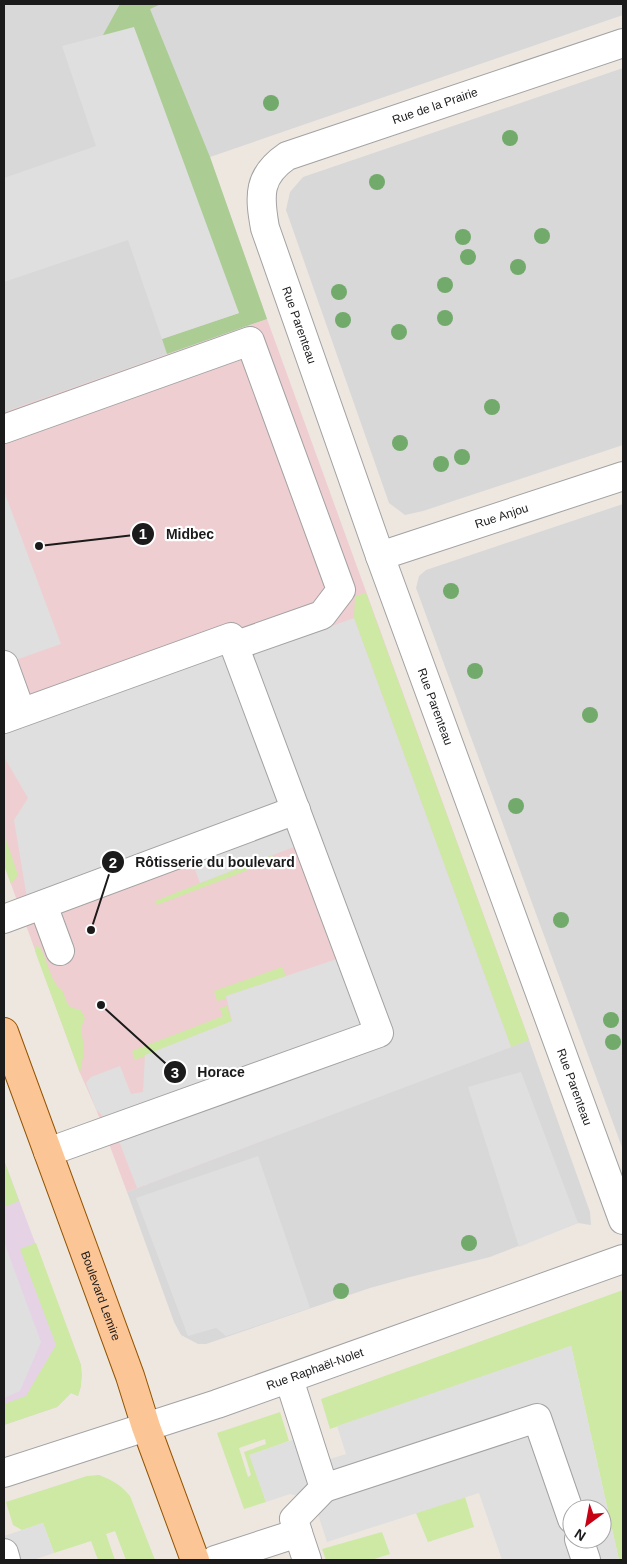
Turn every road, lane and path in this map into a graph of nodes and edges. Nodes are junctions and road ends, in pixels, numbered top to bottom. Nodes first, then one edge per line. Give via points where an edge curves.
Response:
1 (623, 43) edge
2 (263, 188) joint
3 (4, 429) edge
4 (623, 476) edge
5 (380, 556) junction
6 (234, 646) junction
7 (4, 665) edge
8 (13, 716) edge
9 (296, 810) junction
10 (43, 905) junction
11 (4, 919) edge
12 (60, 951) dead end
13 (4, 1032) edge
14 (48, 1152) junction
15 (623, 1220) edge
16 (623, 1259) edge
17 (290, 1379) junction
18 (146, 1427) junction
19 (4, 1473) edge
20 (324, 1488) junction
21 (565, 1499) edge
22 (298, 1533) junction
23 (4, 1553) edge
24 (6, 1560) edge
25 (195, 1560) edge
26 (215, 1560) edge
27 (308, 1560) edge

1 - 2 street, Rue de la Prairie via 287,156 274,165
2 - 5 street, Rue Parenteau via 261,209 265,228
3 - 6 street via 250,341 341,590 322,615
4 - 5 street, Rue Anjou
5 - 15 street, Rue Parenteau
6 - 8 street via 231,637
6 - 9 street
7 - 8 street
9 - 10 street
9 - 14 street via 379,1033
10 - 11 street
10 - 12 street
13 - 14 main road, Boulevard Lemire
14 - 18 main road, Boulevard Lemire
16 - 17 street, Rue Raphaël-Nolet
17 - 18 street, Rue Raphaël-Nolet
17 - 20 street
18 - 19 street, Rue Raphaël-Nolet
18 - 25 main road, Boulevard Lemire
20 - 21 street via 538,1418
20 - 22 street via 294,1519
22 - 26 street
22 - 27 street
23 - 24 street

